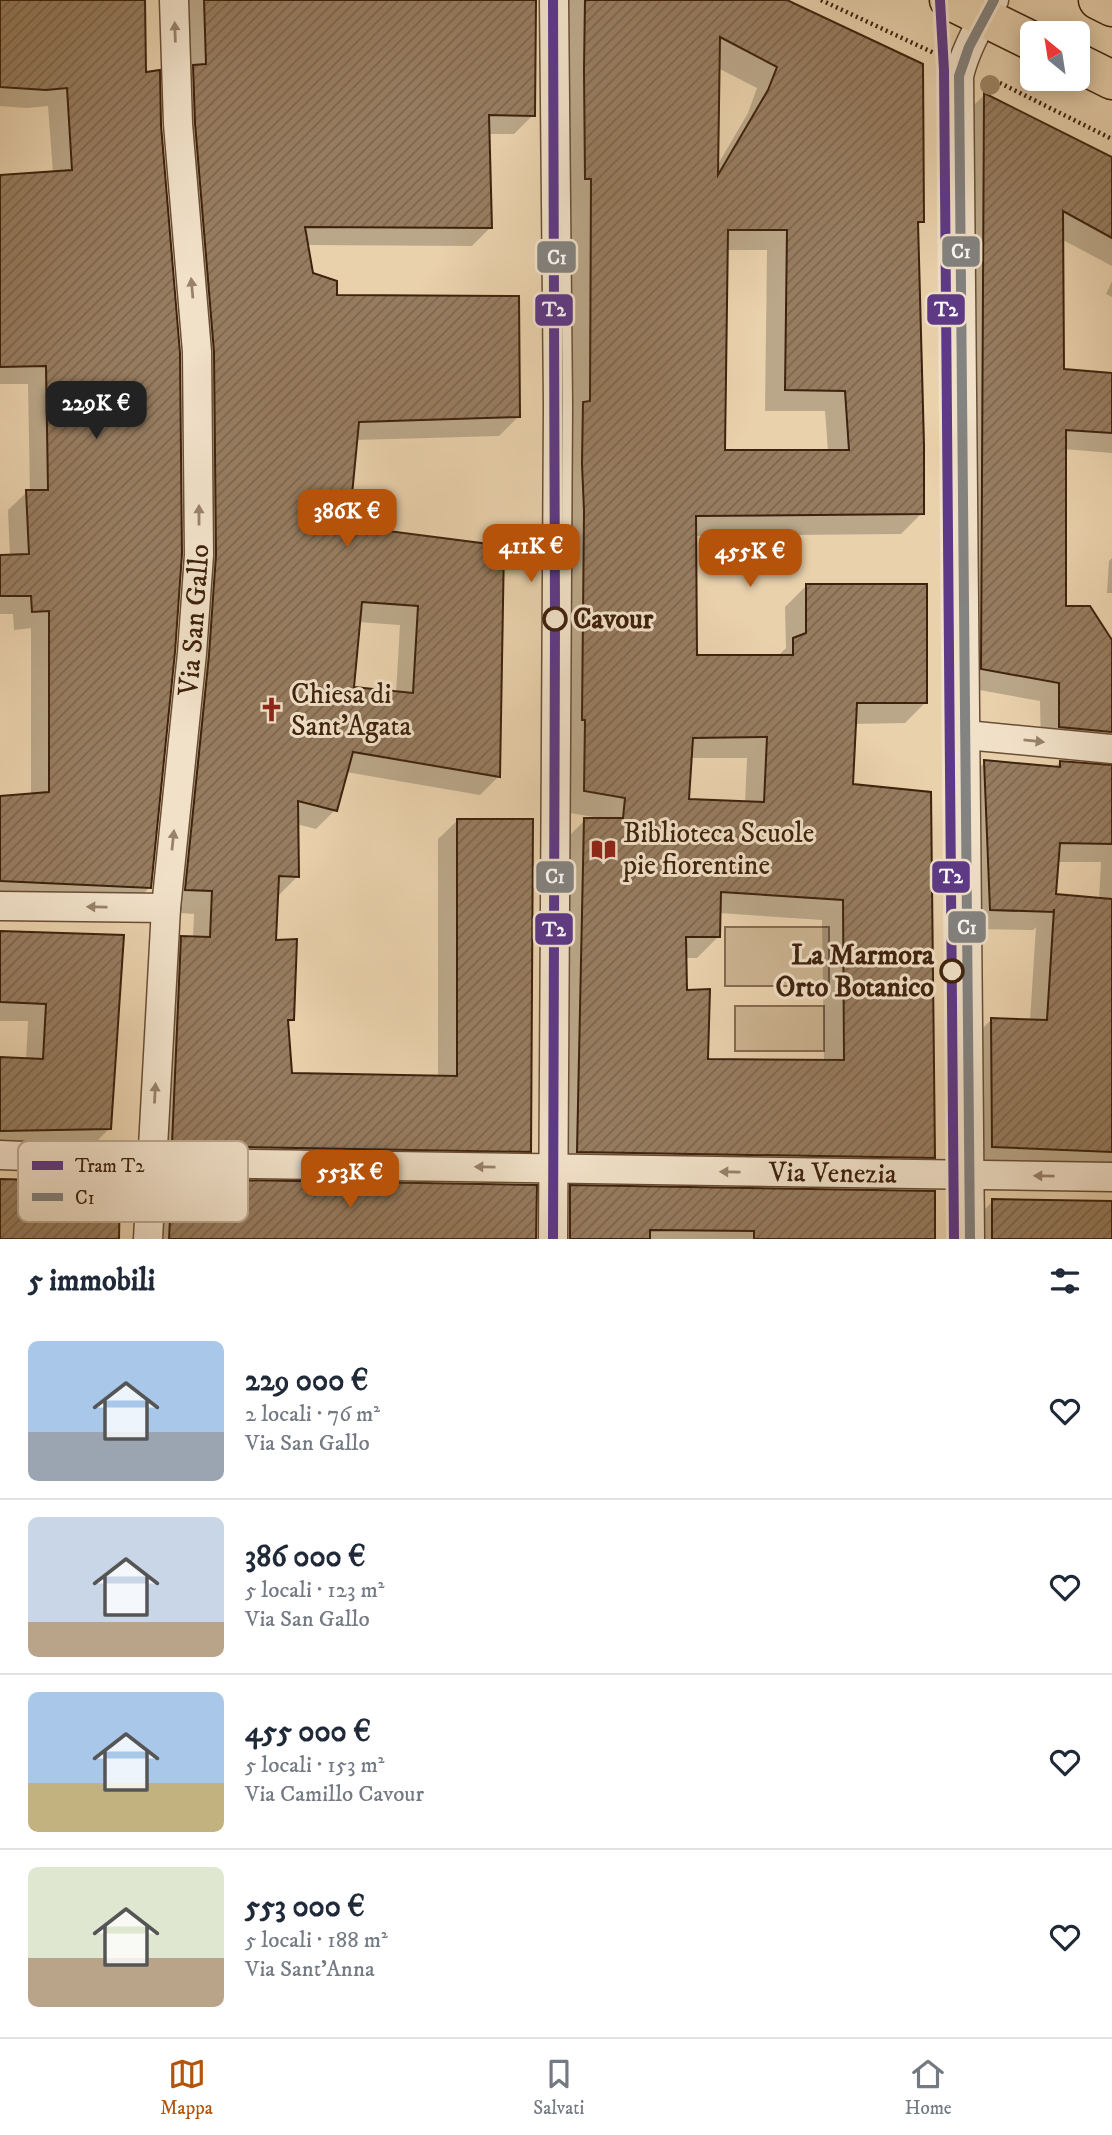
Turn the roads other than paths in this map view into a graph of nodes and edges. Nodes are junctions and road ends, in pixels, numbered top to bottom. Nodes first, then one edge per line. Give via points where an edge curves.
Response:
1 (174, 0) edge
2 (554, 0) edge
3 (949, 0) edge
4 (1098, 0) edge
5 (1112, 7) edge
6 (989, 9) edge
7 (1020, 32) edge
8 (1090, 70) edge
9 (1112, 80) edge
10 (966, 735) junction
11 (1112, 749) edge
12 (0, 906) edge
13 (166, 908) junction
14 (152, 1141) edge
15 (0, 1155) edge
16 (18, 1156) edge
17 (248, 1163) edge
18 (553, 1168) junction
19 (970, 1175) junction
20 (1112, 1177) edge
21 (553, 1239) edge
22 (970, 1239) edge

13 -> 1 street, Via San Gallo via 199,555 197,352 178,124
2 - 18 street via 558,405
3 - 6 main road
4 - 5 main road
6 - 7 main road
6 - 10 street via 962,65 960,90
8 - 9 main road
10 -> 11 street
10 - 19 street
13 -> 12 street
14 -> 13 street, Via San Gallo
15 - 16 street, Via Venezia
18 -> 17 street, Via Venezia
19 -> 18 street, Via Venezia
18 - 21 street
20 -> 19 street, Via Venezia
19 - 22 street

